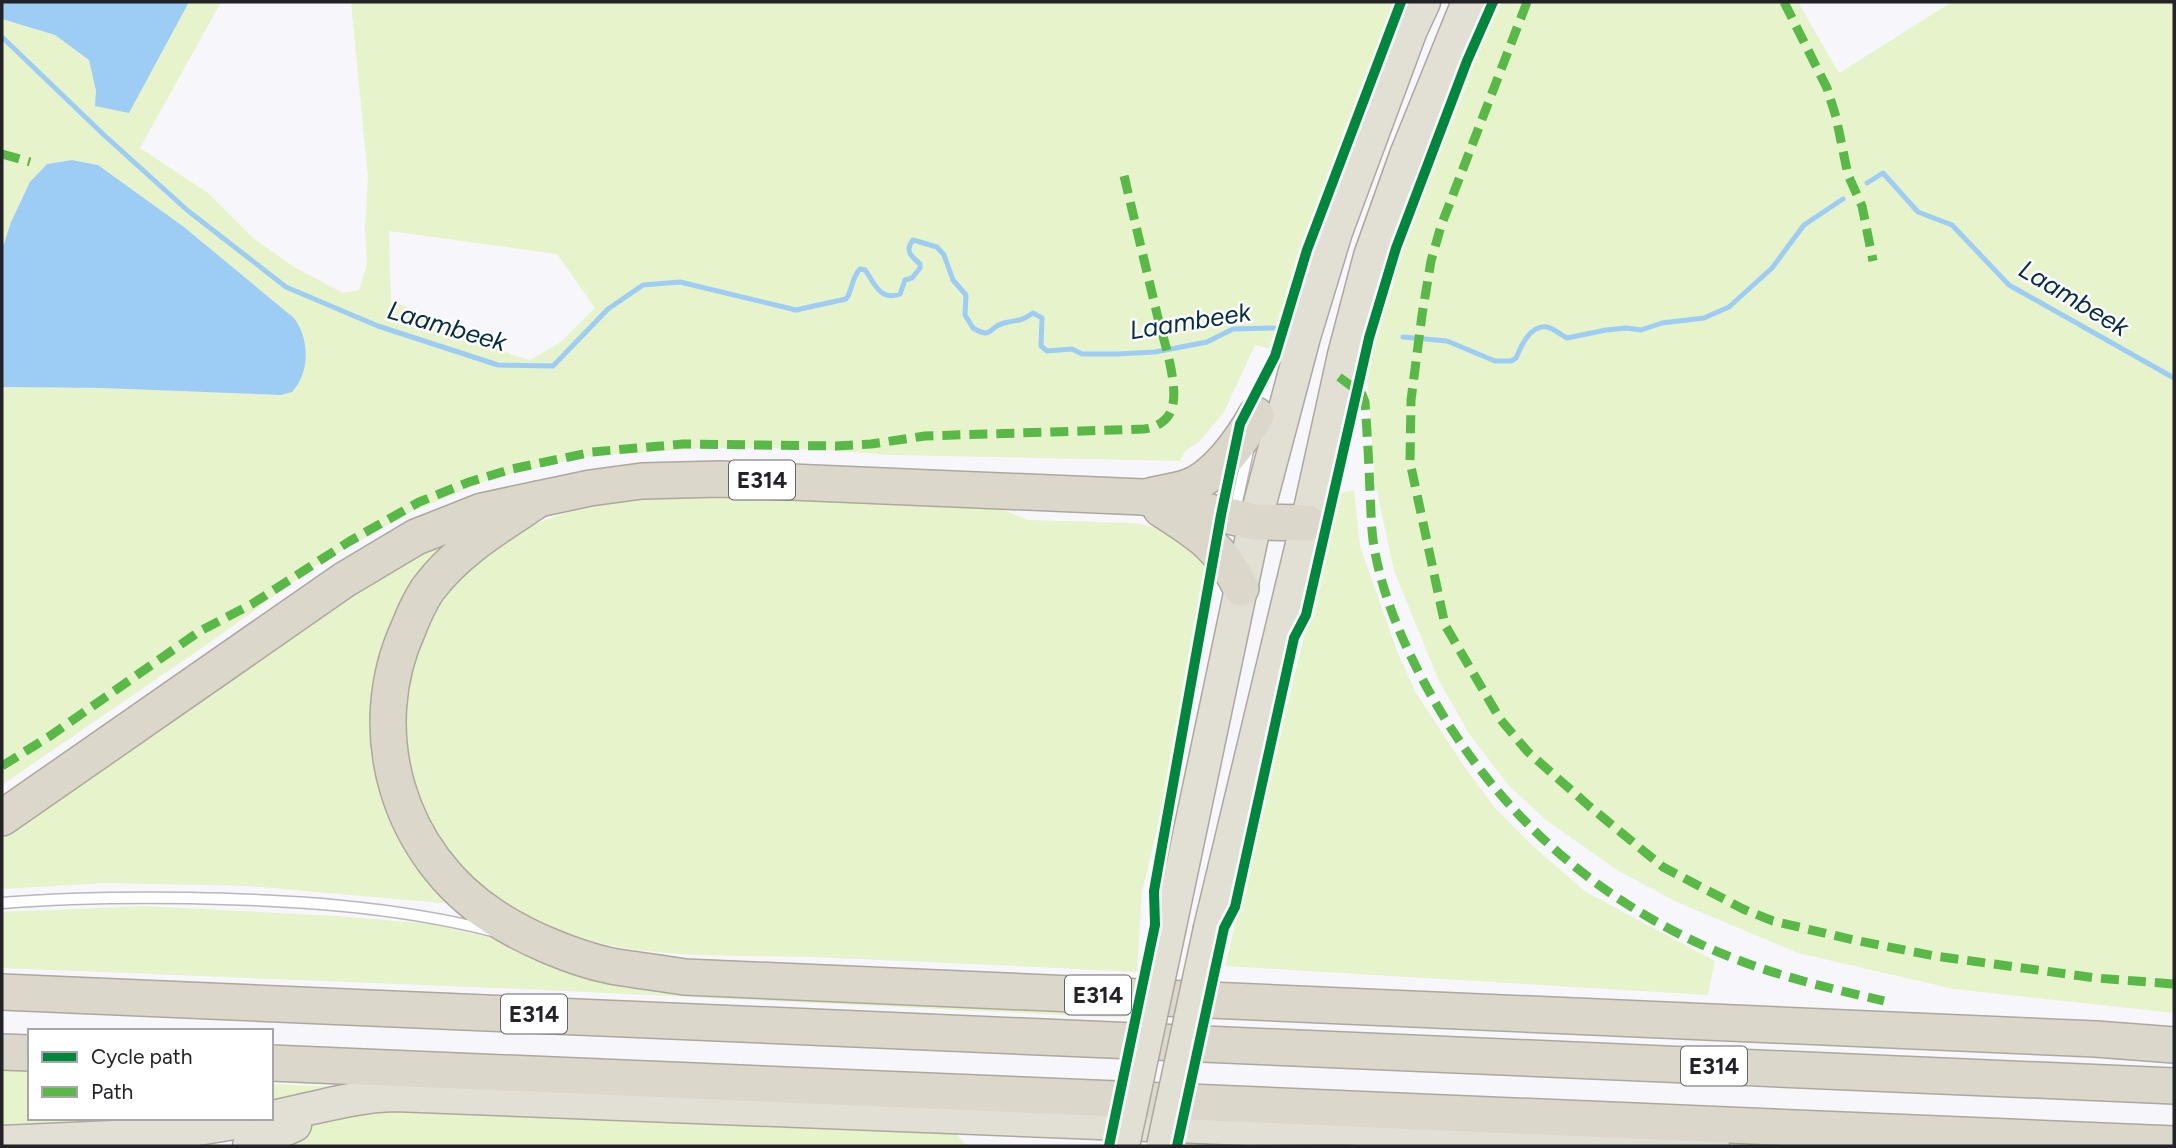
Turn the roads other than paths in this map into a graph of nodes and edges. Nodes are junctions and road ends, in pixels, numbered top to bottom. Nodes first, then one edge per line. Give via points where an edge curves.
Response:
1 (1424, 2) edge
2 (1468, 2) edge
3 (1304, 337) junction
4 (1256, 415) junction
5 (1190, 486) junction
6 (1143, 497) junction
7 (540, 499) junction
8 (1245, 514) junction
9 (1307, 523) junction
10 (1238, 553) dead end
11 (1241, 588) junction
12 (2, 818) edge
13 (2, 903) edge
14 (547, 945) junction
15 (2, 992) edge
16 (2174, 1045) edge
17 (2, 1052) edge
18 (28, 1053) edge
19 (273, 1063) edge
20 (2174, 1086) edge
21 (422, 1096) junction
22 (273, 1117) edge
23 (256, 1120) edge
24 (2, 1142) edge
25 (2174, 1144) edge
26 (249, 1146) edge
27 (1124, 1146) edge
28 (1163, 1146) edge
29 (1713, 1146) edge

1 - 3 highway via 1336,232
2 - 9 highway via 1370,256
3 - 4 highway
3 - 8 highway
4 - 5 highway, E314 via 1231,454
4 - 8 lane
5 - 6 highway, E314
5 - 8 highway, E314
6 - 7 highway, E314 via 720,479 642,481
6 - 8 highway, E314
6 - 11 highway, E314 via 1199,532 1224,558
7 - 12 highway, E314 via 482,511 415,537 344,580
7 - 14 highway, E314 via 460,555 428,589 402,640 387,713 389,757 401,802 435,864 461,893 495,918
8 - 9 highway, E314
8 - 11 highway
9 - 28 highway, bridge
10 - 11 lane
11 - 27 highway, bridge
13 - 14 lane via 257,899 357,907 462,923
14 - 16 highway, E314 via 609,965 685,976
15 - 20 highway, E314
17 - 18 highway
19 - 25 highway
21 - 22 highway via 369,1095
21 - 26 highway via 312,1120
21 - 29 highway via 1251,1129 1340,1128
23 - 24 highway via 159,1135

